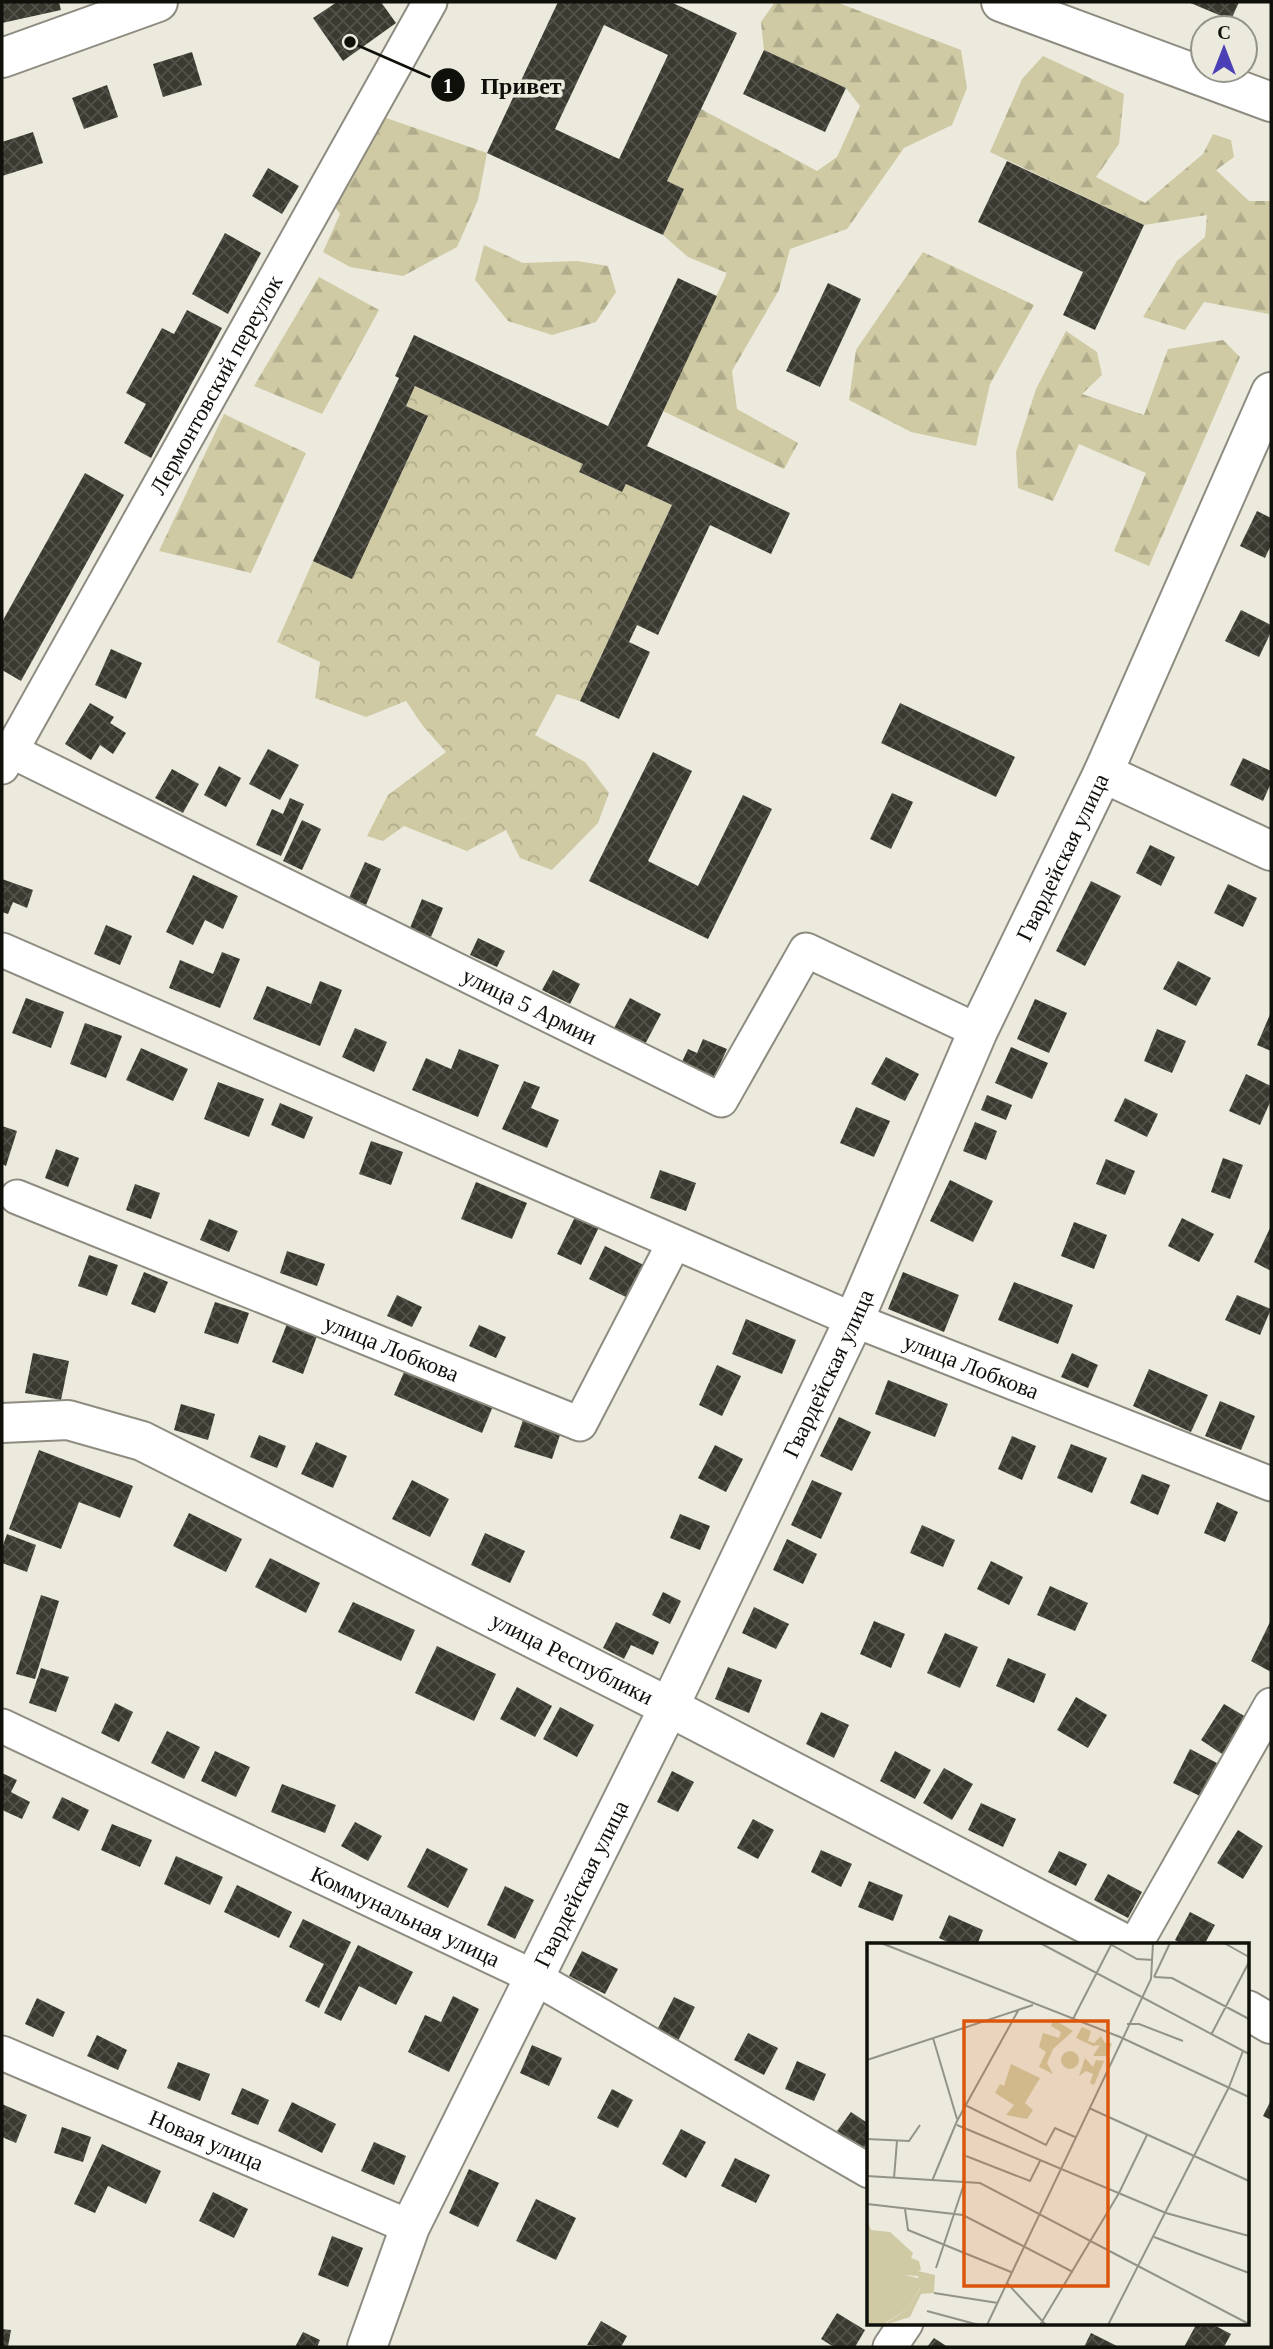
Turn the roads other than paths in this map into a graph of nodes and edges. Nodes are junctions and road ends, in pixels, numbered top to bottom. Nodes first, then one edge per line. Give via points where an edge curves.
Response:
1 (158, 2) edge
2 (430, 2) edge
3 (1002, 2) edge
4 (2, 58) edge
5 (1271, 102) edge
6 (1271, 392) edge
7 (6, 759) edge
8 (1103, 774) junction
9 (1271, 851) edge
10 (2, 950) edge
11 (978, 1031) junction
12 (17, 1197) dead end
13 (674, 1243) junction
14 (853, 1320) junction
15 (5, 1430) edge
16 (1271, 1484) edge
17 (1271, 1705) edge
18 (668, 1707) junction
19 (2, 1726) edge
20 (1123, 1943) edge
21 (1136, 1943) edge
22 (532, 1976) junction
23 (1248, 2011) edge
24 (1271, 2024) edge
25 (2, 2053) edge
26 (867, 2170) edge
27 (410, 2227) junction
28 (905, 2324) edge
29 (380, 2340) edge
30 (890, 2347) edge

1 - 4 main road
2 - 7 street, Лермонтовский переулок
3 - 5 main road
6 - 8 main road, Гвардейская улица
7 - 11 street, улица 5 Армии via 721,1100 806,950
8 - 9 main road
8 - 11 main road, Гвардейская улица
10 - 13 street, улица Лобкова
11 - 14 main road, Гвардейская улица
12 - 13 street, улица Лобкова via 580,1423
13 - 14 street, улица Лобкова
14 - 16 street, улица Лобкова
14 - 18 main road, Гвардейская улица
15 - 18 main road, улица Республики via 68,1420 142,1441
17 - 21 street
18 - 20 main road, улица Республики
18 - 22 main road, Гвардейская улица
19 - 22 street, Коммунальная улица
22 - 26 street, Коммунальная улица
22 - 27 main road, Гвардейская улица
23 - 24 main road
25 - 27 street, Новая улица
27 - 29 main road, Гвардейская улица
28 - 30 street

